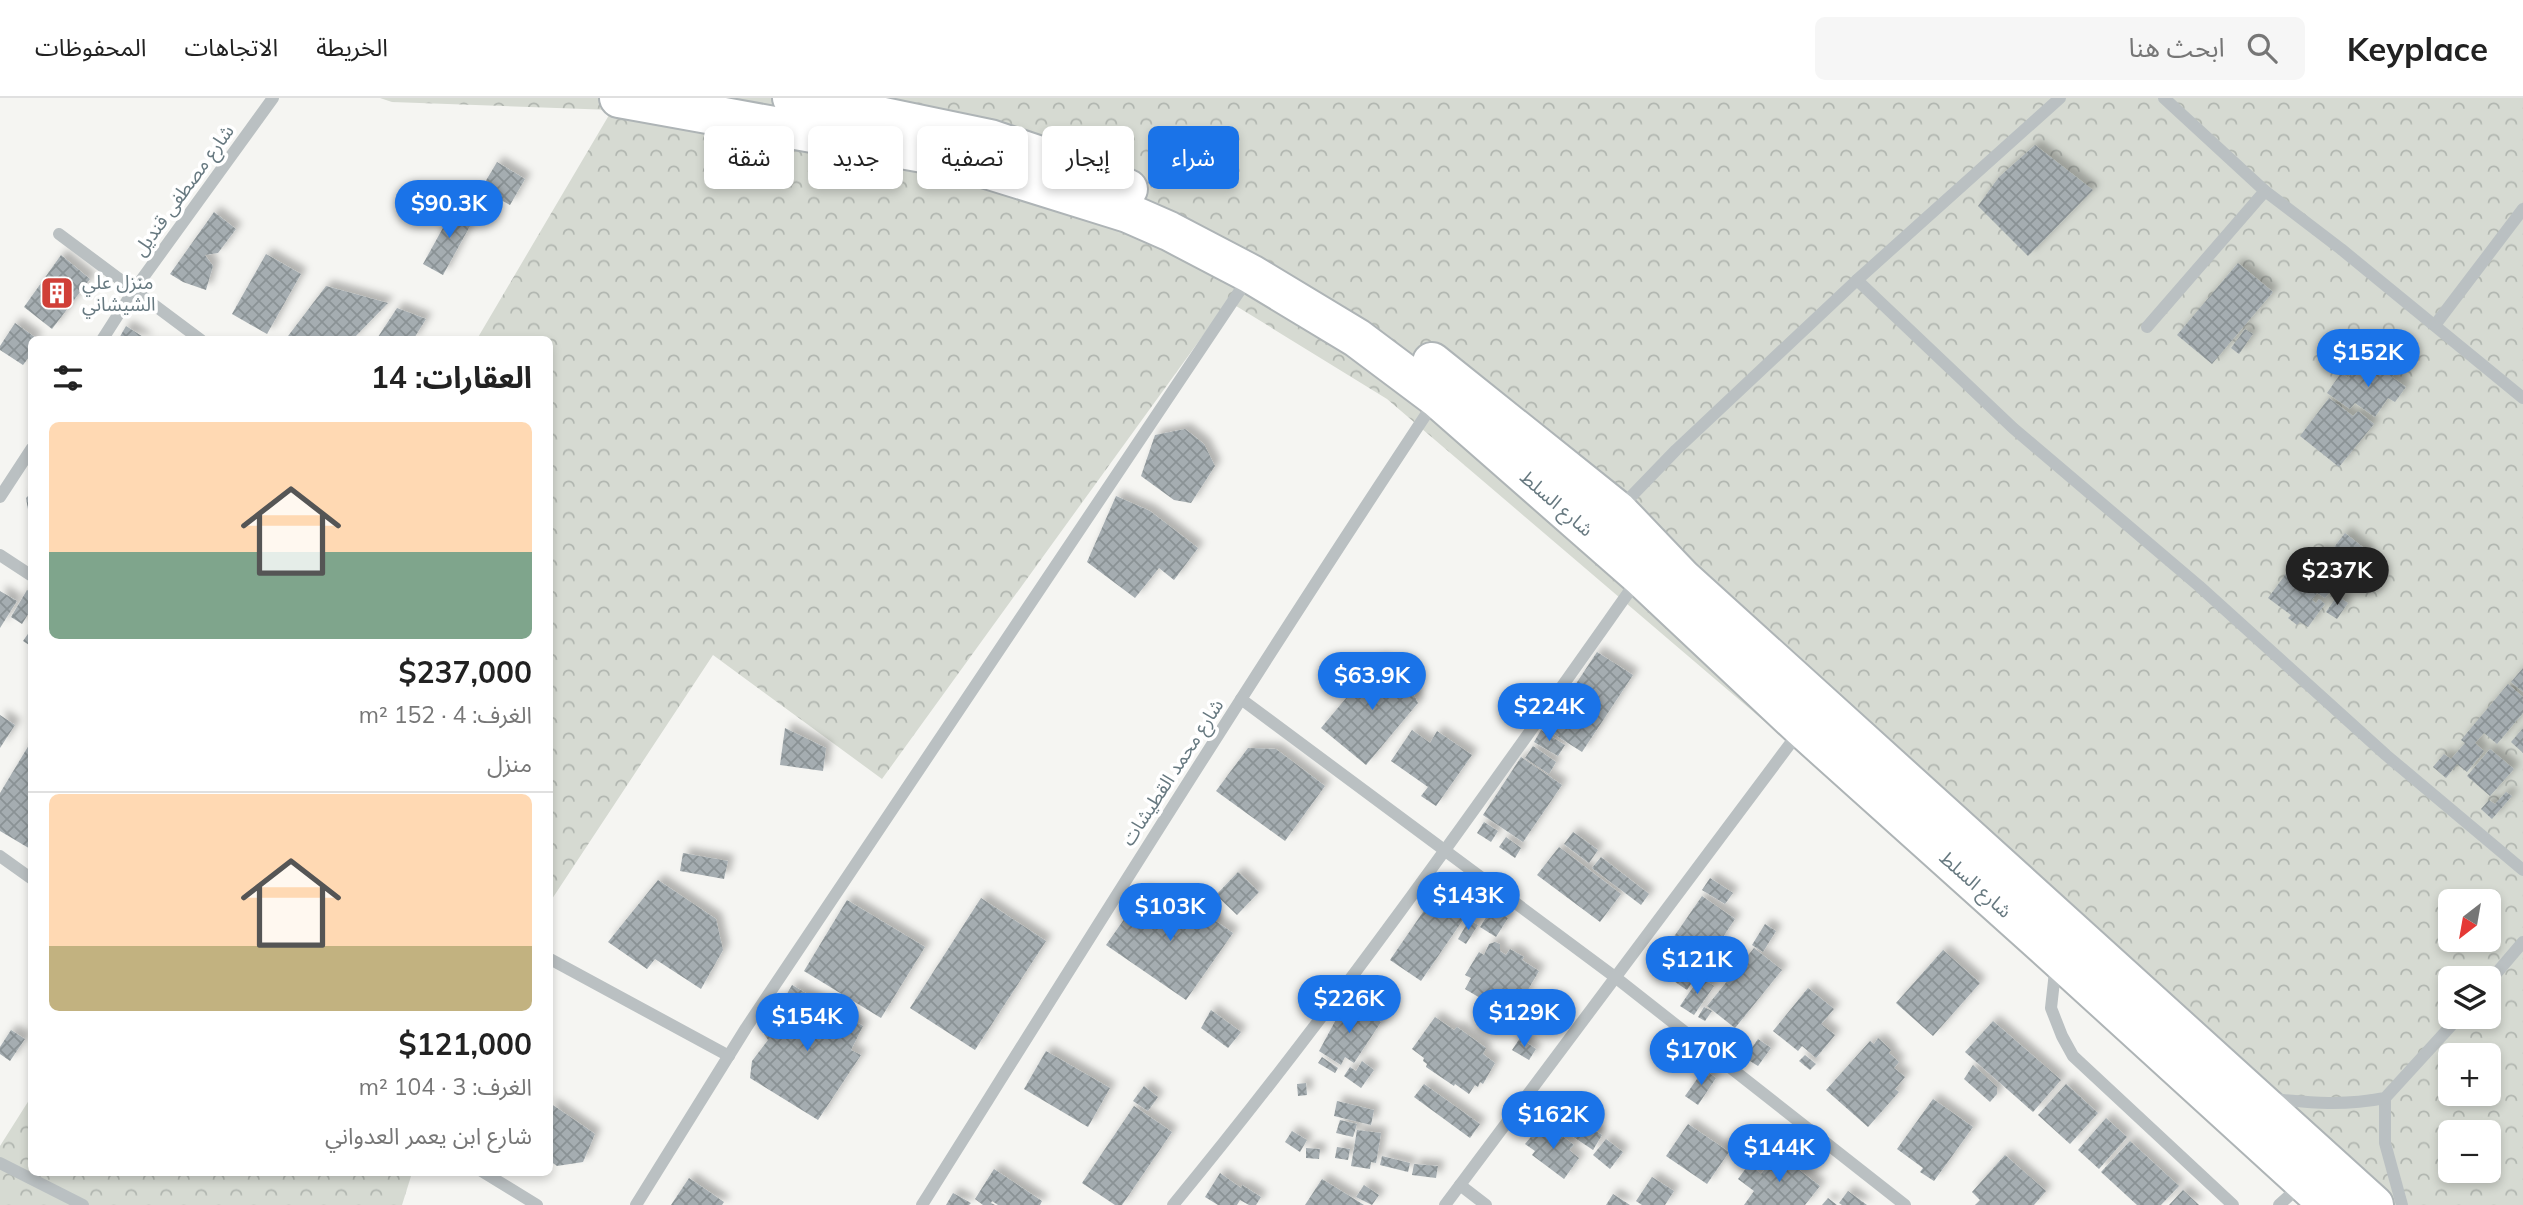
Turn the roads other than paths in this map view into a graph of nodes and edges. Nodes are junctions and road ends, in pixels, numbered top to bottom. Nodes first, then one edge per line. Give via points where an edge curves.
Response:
1 (273, 98) edge
2 (619, 98) edge
3 (792, 98) edge
4 (2060, 98) edge
5 (2164, 98) edge
6 (2265, 191) junction
7 (2523, 209) edge
8 (60, 234) dead end
9 (1251, 274) junction
10 (1857, 280) junction
11 (134, 290) junction
12 (2435, 325) junction
13 (2147, 327) dead end
14 (105, 336) edge
15 (196, 336) edge
16 (1437, 398) junction
17 (2523, 398) edge
18 (28, 454) edge
19 (0, 497) edge
20 (1618, 511) junction
21 (0, 555) edge
22 (28, 573) edge
23 (1640, 576) junction
24 (1241, 699) junction
25 (1802, 728) junction
26 (1446, 849) junction
27 (0, 856) edge
28 (2523, 870) edge
29 (28, 876) edge
30 (2523, 942) edge
31 (2056, 956) junction
32 (553, 960) edge
33 (2501, 968) edge
34 (1615, 977) junction
35 (2448, 1029) edge
36 (729, 1056) junction
37 (2254, 1097) junction
38 (2385, 1098) junction
39 (0, 1163) edge
40 (490, 1176) edge
41 (1460, 1185) junction
42 (2304, 1197) edge
43 (83, 1205) edge
44 (537, 1205) edge
45 (636, 1205) edge
46 (922, 1205) edge
47 (1174, 1205) edge
48 (1445, 1205) edge
49 (1486, 1205) edge
50 (1905, 1205) edge
51 (2233, 1205) edge
52 (2374, 1205) edge
53 (2402, 1205) edge

1 - 11 street, شارع مصطفى قنديل
2 - 9 main road, شارع السلط via 978,165 1128,214
3 - 20 main road, شارع السلط via 990,139 1196,218 1322,288 1435,364
4 - 10 street
5 - 6 street
6 - 12 street
6 - 13 street
7 - 12 street
8 - 11 street
9 - 16 main road, شارع السلط via 1357,338
9 - 36 street
10 - 20 street via 1676,450
10 - 28 street via 2013,428
11 - 14 street, شارع مصطفى قنديل
11 - 15 street
12 - 17 street
16 - 23 main road, شارع السلط
16 - 24 street, شارع محمد القطيشات
18 - 19 street
20 - 37 main road, شارع السلط via 1682,578
21 - 22 street
23 - 25 main road, شارع السلط
23 - 26 street
24 - 26 street
24 - 46 street, شارع محمد القطيشات
25 - 31 main road, شارع السلط
25 - 34 street
26 - 34 street
26 - 47 street via 1326,1013
27 - 29 street
30 - 33 street
31 - 42 main road, شارع السلط
31 - 51 street via 2051,1008 2073,1056
32 - 36 street
34 - 41 street
34 - 50 street
35 - 38 street
36 - 45 street
37 - 38 street via 2340,1105
37 - 52 main road, شارع السلط
38 - 53 street via 2385,1143
39 - 43 street
40 - 44 street
41 - 48 street
41 - 49 street

